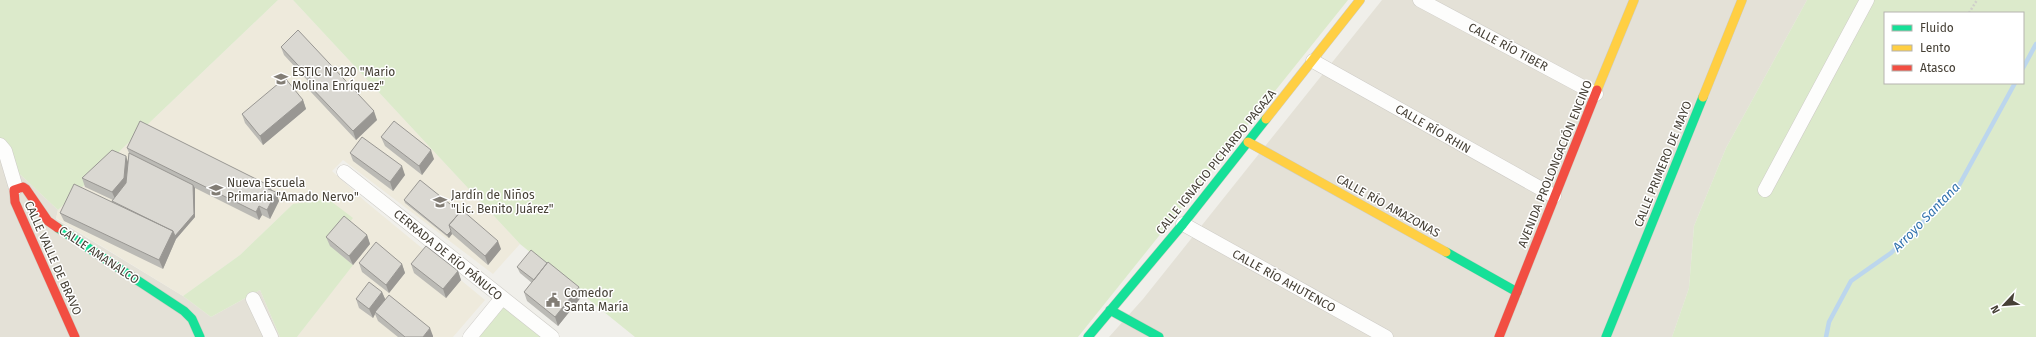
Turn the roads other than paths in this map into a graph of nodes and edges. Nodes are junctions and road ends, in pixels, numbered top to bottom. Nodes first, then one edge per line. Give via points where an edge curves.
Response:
1 (1360, 0) edge
2 (1420, 0) edge
3 (1633, 0) edge
4 (1742, 0) edge
5 (1868, 0) edge
6 (1313, 61) junction
7 (1596, 94) junction
8 (1248, 142) junction
9 (0, 145) edge
10 (344, 172) dead end
11 (16, 188) junction
12 (1764, 190) dead end
13 (1554, 196) junction
14 (1183, 224) junction
15 (1517, 292) junction
16 (502, 298) junction
17 (253, 299) dead end
18 (1110, 310) junction
19 (75, 337) edge
20 (200, 337) edge
21 (271, 337) edge
22 (470, 337) edge
23 (552, 337) edge
24 (1088, 337) edge
25 (1159, 337) edge
26 (1386, 337) edge
27 (1500, 337) edge
28 (1606, 337) edge

1 - 6 street, CALLE IGNACIO PICHARDO PAGAZA
2 - 7 street, CALLE RÍO TIBER
3 - 7 street, AVENIDA PROLONGACIÓN ENCINO
4 - 28 street, CALLE PRIMERO DE MAYO
5 - 12 street
6 - 8 street, CALLE IGNACIO PICHARDO PAGAZA
6 - 13 street, CALLE RÍO RHIN
7 - 13 street, AVENIDA PROLONGACIÓN ENCINO
8 - 14 street, CALLE IGNACIO PICHARDO PAGAZA
8 - 15 street, CALLE RÍO AMAZONAS
9 - 11 street via 5,151
10 - 16 street, CERRADA DE RÍO PÁNUCO
11 - 19 street, CALLE VALLE DE BRAVO via 15,202
11 - 20 street, CALLE AMANALCO via 26,189 48,221 184,311 192,319
13 - 15 street, AVENIDA PROLONGACIÓN ENCINO
14 - 18 street, CALLE IGNACIO PICHARDO PAGAZA
14 - 26 street, CALLE RÍO AHUTENCO
15 - 27 street, AVENIDA PROLONGACIÓN ENCINO
16 - 22 street
16 - 23 street, CERRADA DE RÍO PÁNUCO
17 - 21 street
18 - 24 street, CALLE IGNACIO PICHARDO PAGAZA
18 - 25 street

